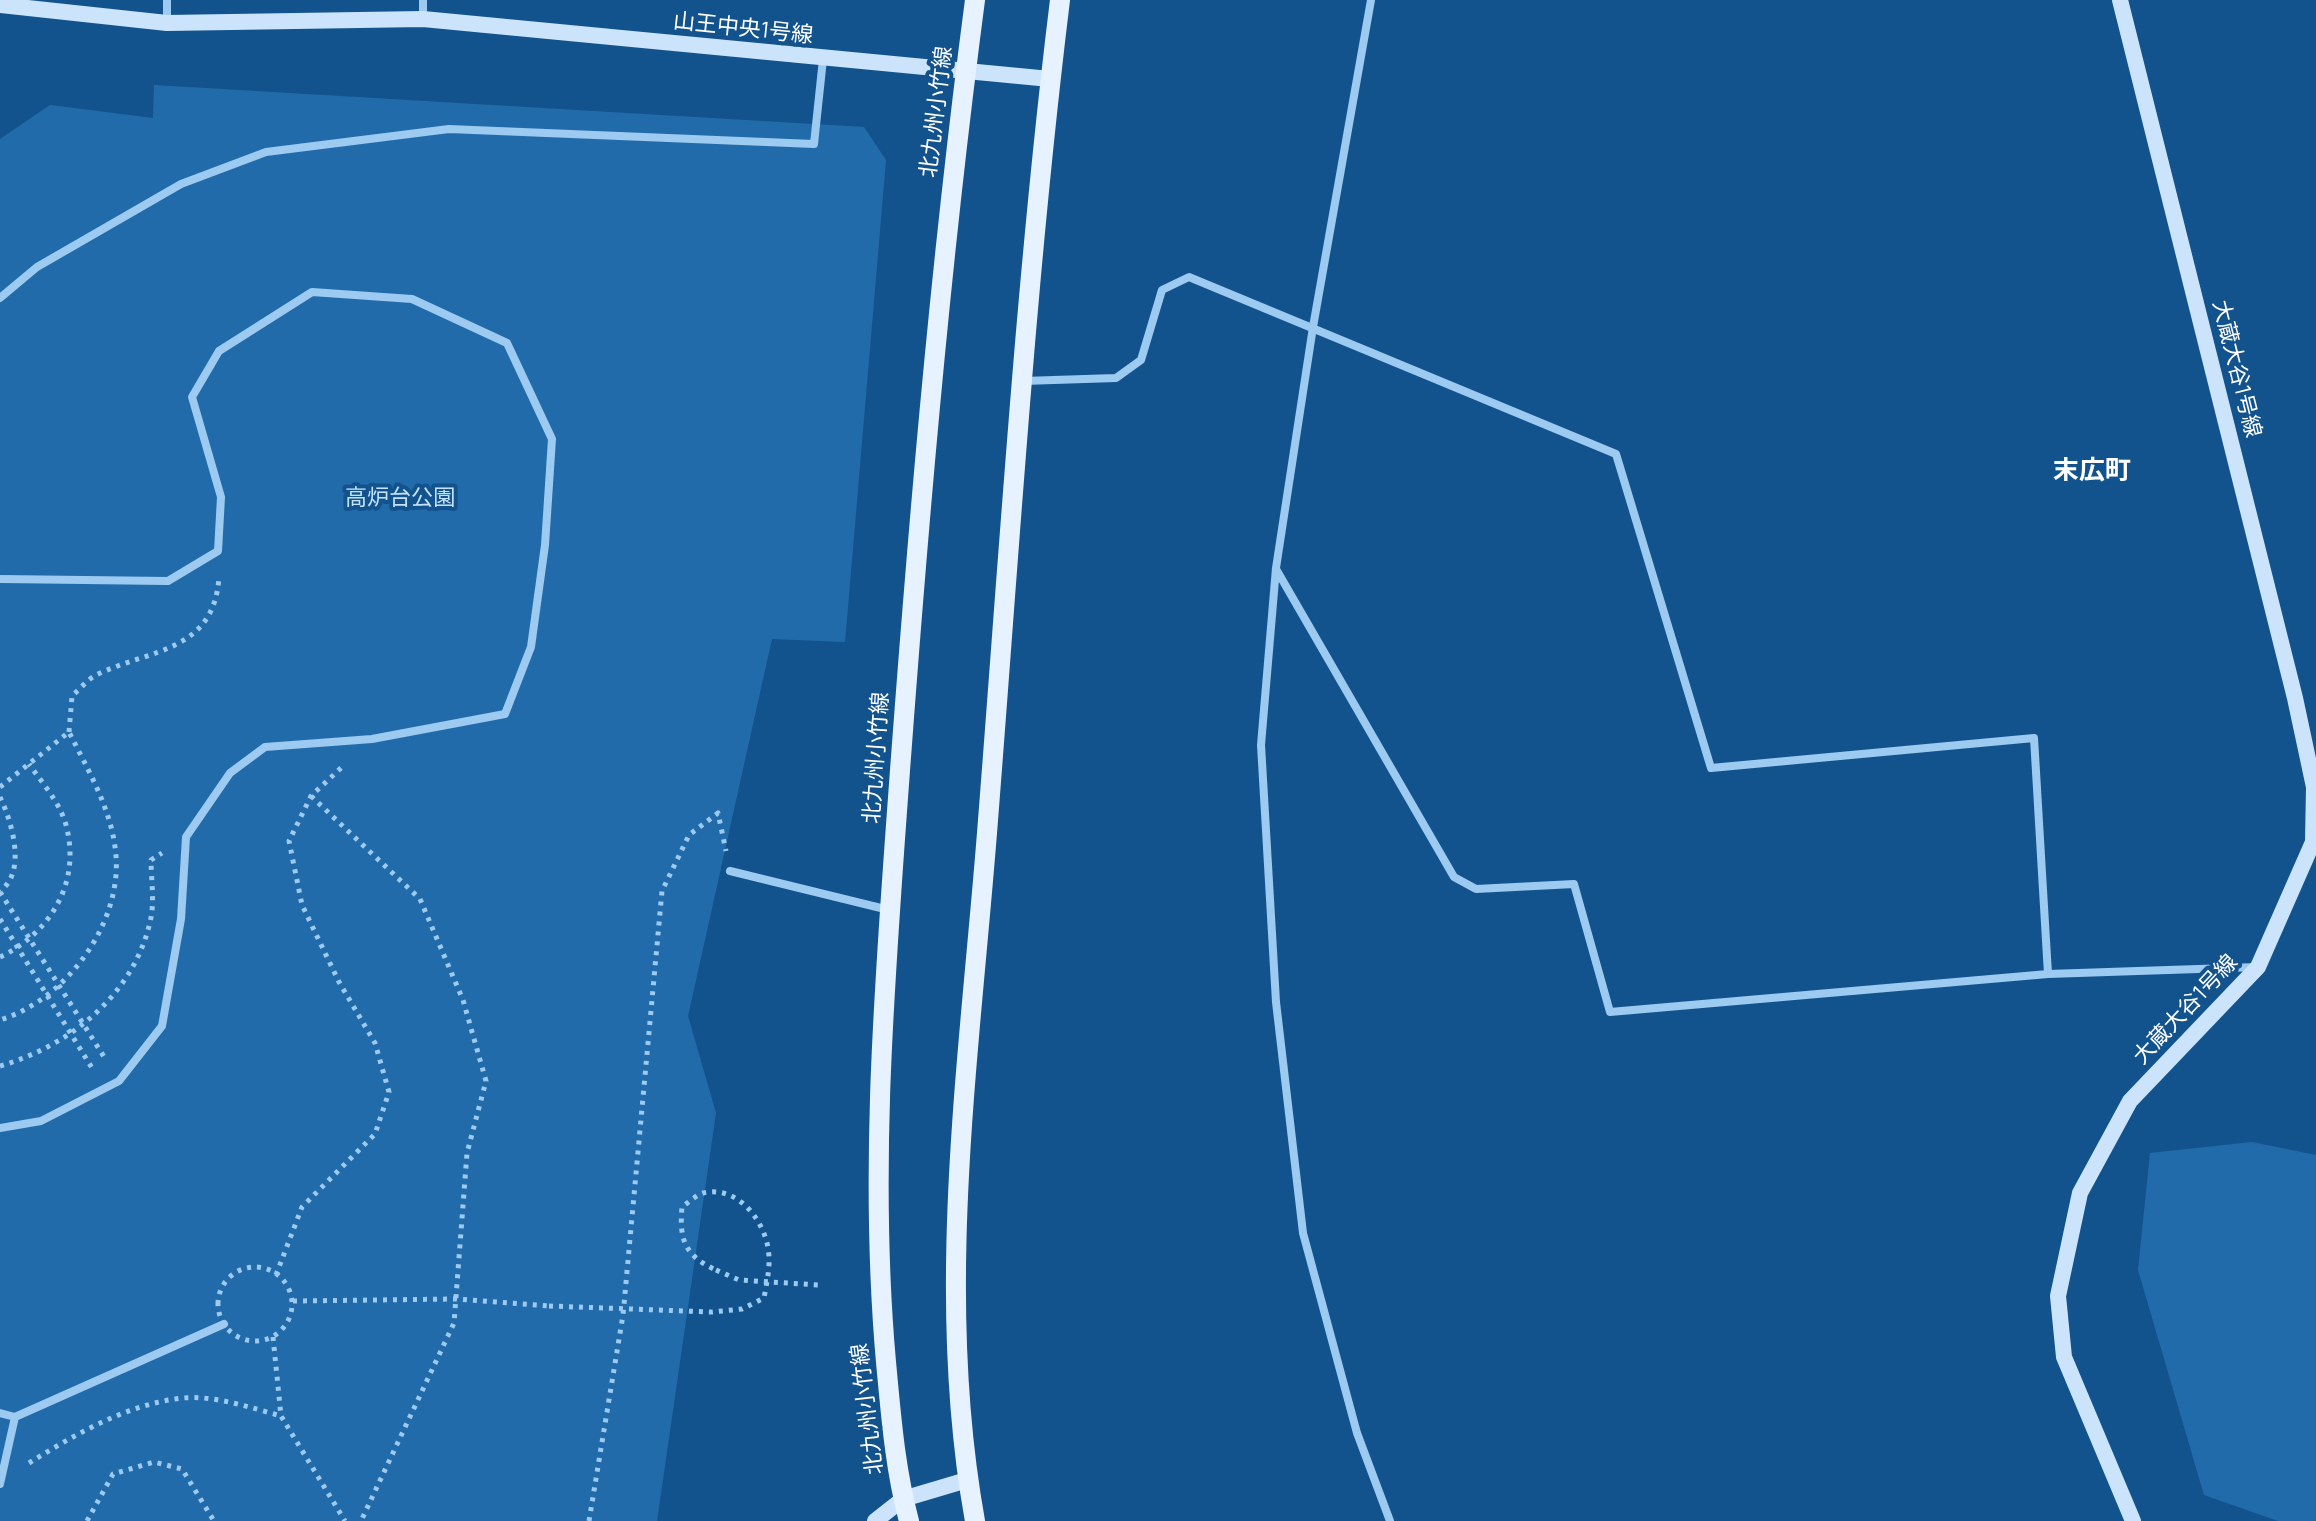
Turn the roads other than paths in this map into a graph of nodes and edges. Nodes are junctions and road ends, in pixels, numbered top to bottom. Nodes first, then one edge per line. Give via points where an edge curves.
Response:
1 (167, 0) edge
2 (423, 0) edge
3 (975, 0) edge
4 (1060, 0) edge
5 (1371, 0) edge
6 (2120, 0) edge
7 (0, 5) edge
8 (423, 19) junction
9 (167, 23) junction
10 (823, 59) junction
11 (966, 71) junction
12 (1050, 79) junction
13 (0, 298) edge
14 (1313, 327) junction
15 (1023, 381) junction
16 (1276, 568) junction
17 (0, 579) edge
18 (730, 871) road end
19 (890, 910) junction
20 (2258, 967) junction
21 (2048, 974) junction
22 (0, 1128) edge
23 (224, 1324) road end
24 (0, 1413) edge
25 (15, 1417) junction
26 (967, 1480) junction
27 (0, 1482) edge
28 (903, 1499) junction
29 (875, 1521) edge
30 (909, 1521) edge
31 (975, 1521) edge
32 (1390, 1521) edge
33 (2133, 1521) edge

1 - 9 street
2 - 8 street
3 - 11 main road, 北九州小竹線
4 - 12 main road
5 - 14 street
6 - 20 street, 大蔵大谷1号線 via 2314,787 2313,842
7 - 9 street, 山王中央1号線
8 - 9 street, 山王中央1号線
8 - 10 street, 山王中央1号線
10 - 11 street, 山王中央1号線
10 - 13 street via 814,144 449,129 266,152 181,184 37,267
11 - 12 street, 山王中央1号線
11 - 19 main road, 北九州小竹線 via 923,457
12 - 15 main road
14 - 15 street via 1189,277 1162,290 1141,360 1116,378
14 - 16 street
14 - 21 street via 1616,454 1711,768 2034,738
15 - 26 main road via 957,1212 956,1366
16 - 21 street via 1454,877 1476,889 1574,884 1610,1012
16 - 32 street via 1261,745 1276,1002 1303,1233 1357,1433
17 - 22 street via 168,581 218,551 221,497 192,397 219,351 312,292 412,299 507,343 552,439 531,647 505,714 372,739 265,747 230,773 186,837 181,919 162,1026 119,1081 41,1121
18 - 19 street
19 - 28 main road, 北九州小竹線 via 877,1204 883,1335
20 - 21 street
20 - 33 street, 大蔵大谷1号線 via 2130,1101 2080,1193 2058,1296 2064,1357
23 - 25 street
24 - 25 street
25 - 27 street
26 - 28 street
26 - 31 main road
28 - 29 street
28 - 30 main road, 北九州小竹線

